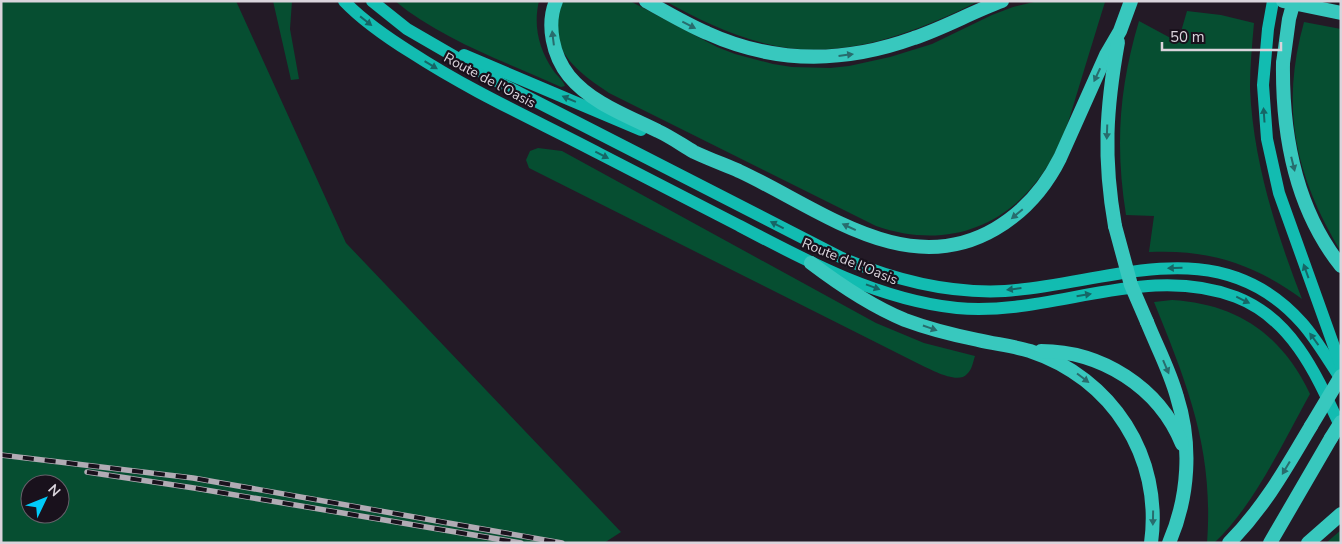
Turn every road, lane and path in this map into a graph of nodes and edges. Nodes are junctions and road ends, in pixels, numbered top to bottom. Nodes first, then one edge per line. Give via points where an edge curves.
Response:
1 (344, 1) edge
2 (372, 1) edge
3 (556, 1) edge
4 (646, 1) edge
5 (1002, 1) edge
6 (1273, 1) edge
7 (1283, 1) edge
8 (1294, 1) edge
9 (1129, 7) edge
10 (1341, 12) edge
11 (1120, 31) junction
12 (438, 48) junction
13 (694, 152) junction
14 (811, 263) junction
15 (1341, 266) edge
16 (1028, 351) junction
17 (1341, 366) edge
18 (1341, 378) edge
19 (1341, 422) edge
20 (1341, 428) edge
21 (1187, 455) junction
22 (1341, 514) edge
23 (1151, 543) edge
24 (1169, 543) edge
25 (1229, 543) edge
26 (1270, 543) edge
27 (1308, 543) edge

1 -> 14 main road, Route de l'Oasis via 390,39 460,82
2 - 12 main road, Route de l'Oasis
13 -> 3 highway via 593,97 569,76 555,52 552,37
4 -> 5 highway via 732,43 808,58 896,45
17 -> 6 main road via 1287,218 1272,166 1264,112 1264,58
7 - 10 highway
8 -> 15 highway, bridge via 1283,63 1288,143 1300,190 1320,235
9 - 11 highway
11 -> 13 highway via 1060,158 1042,188 1006,223 959,244 908,247 870,236
11 -> 21 highway, bridge via 1110,87 1106,142 1114,226 1146,322 1177,396
13 -> 12 main road via 483,62
18 -> 12 main road, Route de l'Oasis via 1302,323 1287,308 1251,284 1204,269 1156,268 1046,286 969,291 935,287 866,268 541,104
14 -> 16 highway via 856,294 904,319 944,333
14 -> 20 main road, Route de l'Oasis via 898,296 960,308 1003,308 1140,286 1195,286 1219,291 1260,309 1293,340 1320,382
16 - 21 highway via 1083,358 1118,370 1141,387 1162,410
16 -> 23 highway via 1062,365 1094,387 1130,430 1149,478 1153,513
18 -> 25 highway, bridge via 1267,499
19 - 26 highway, bridge
21 - 24 highway via 1181,506
22 - 27 highway

